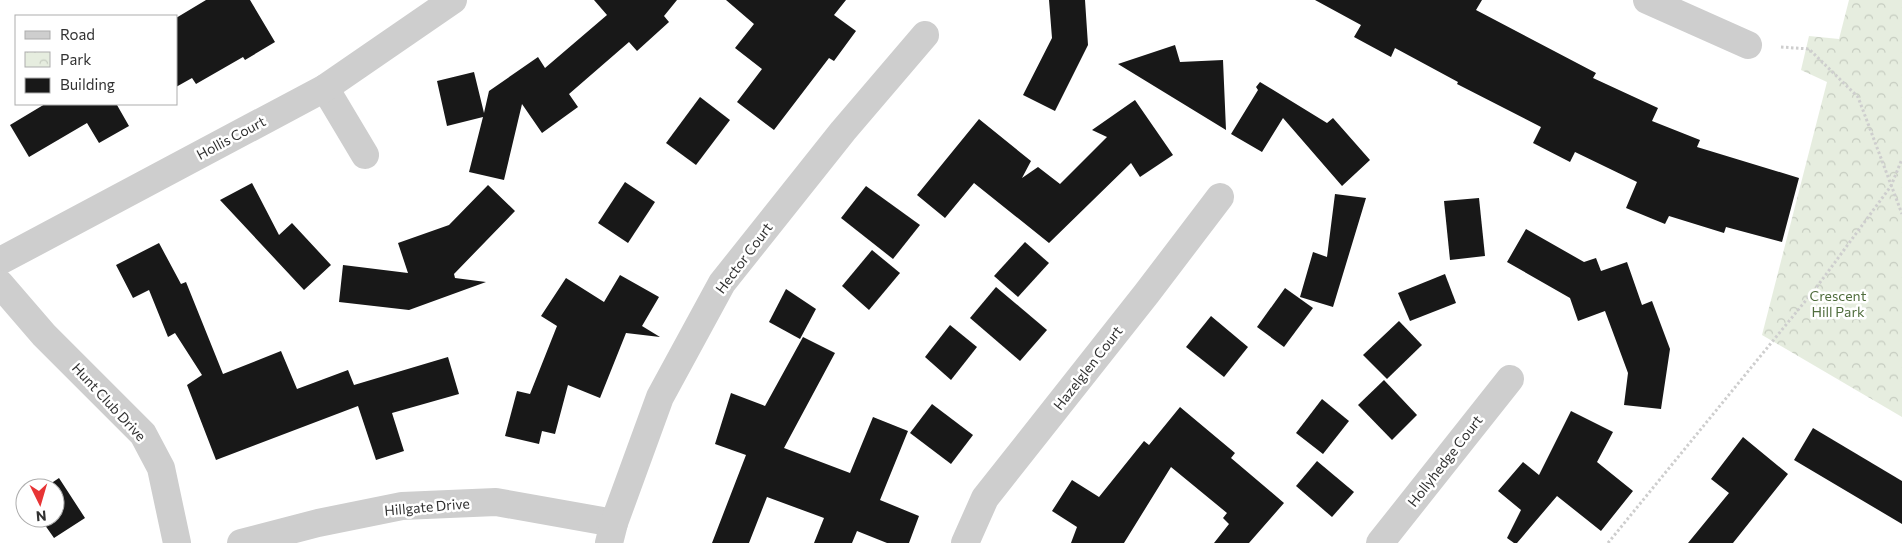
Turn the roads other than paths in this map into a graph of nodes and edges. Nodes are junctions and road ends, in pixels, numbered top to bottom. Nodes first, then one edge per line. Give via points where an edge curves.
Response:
1 (453, 0) edge
2 (1647, 0) edge
3 (925, 35) dead end
4 (1748, 45) road end
5 (325, 88) junction
6 (365, 155) dead end
7 (1220, 197) dead end
8 (0, 261) edge
9 (0, 284) edge
10 (1510, 379) dead end
11 (612, 533) edge
12 (177, 543) edge
13 (241, 543) edge
14 (965, 543) edge
15 (1380, 543) edge

1 - 5 street, Hollis Court
2 - 4 street
3 - 11 street, Hector Court via 843,131 722,284 660,397
5 - 6 street
5 - 8 street, Hollis Court
7 - 14 street, Hazelglen Court via 985,498
9 - 12 street, Hunt Club Drive via 44,335 144,434 160,468
10 - 15 street, Hollyhedge Court
11 - 13 street, Hillgate Drive via 496,502 402,506

